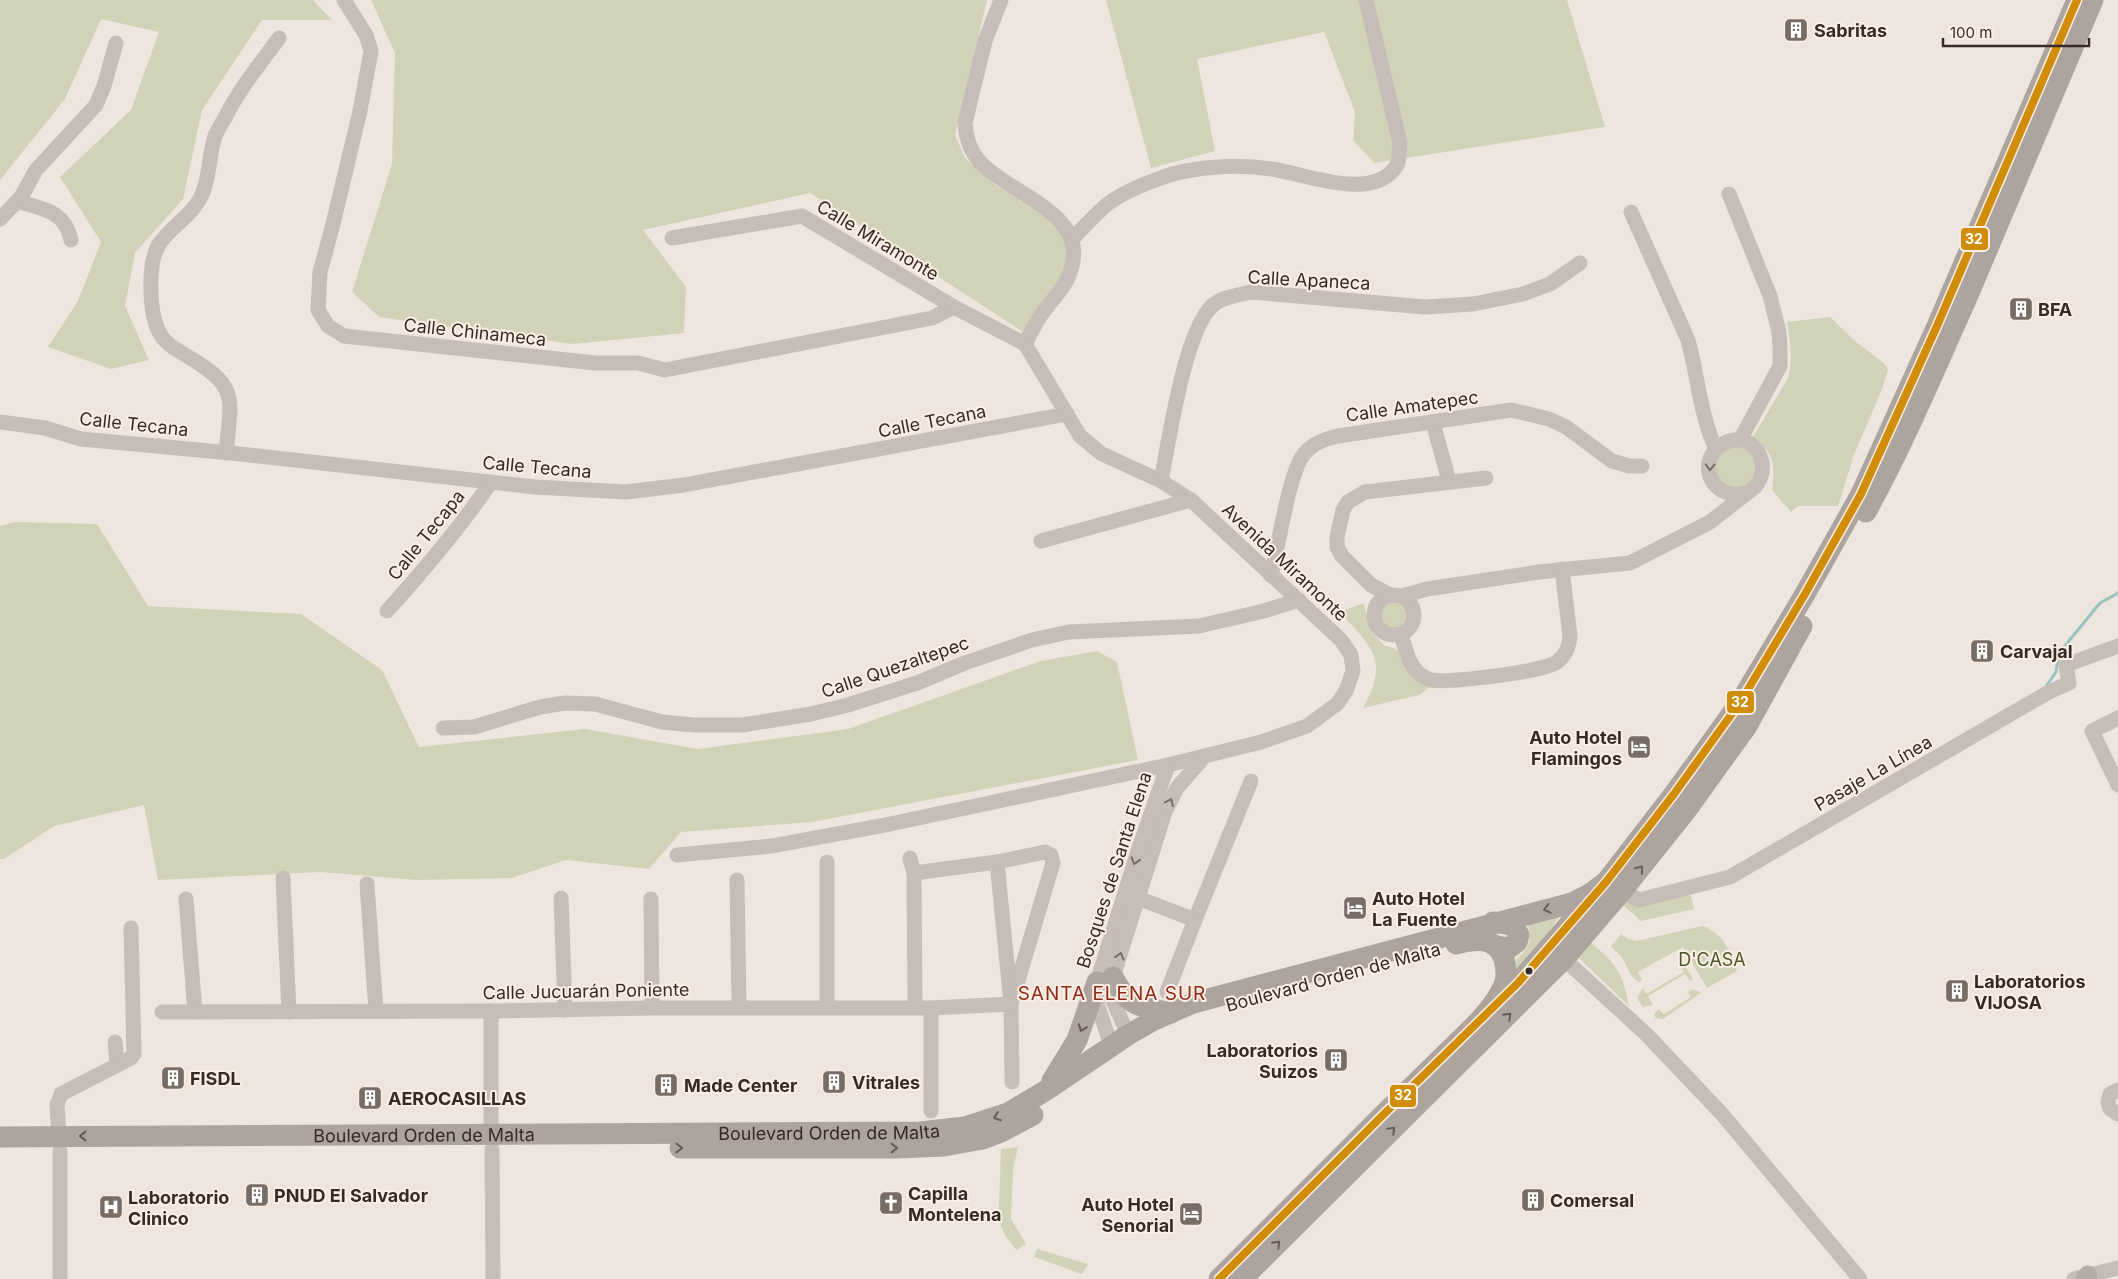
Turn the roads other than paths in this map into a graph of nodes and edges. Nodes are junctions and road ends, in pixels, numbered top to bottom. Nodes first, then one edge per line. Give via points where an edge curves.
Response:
1 (344, 0) edge
2 (1001, 0) edge
3 (1366, 0) edge
4 (2077, 0) edge
5 (2093, 0) edge
6 (2099, 0) edge
7 (279, 38) dead end
8 (116, 43) dead end
9 (2054, 93) junction
10 (1729, 194) dead end
11 (17, 201) junction
12 (1632, 212) dead end
13 (0, 219) edge
14 (672, 238) dead end
15 (1072, 239) junction
16 (71, 240) dead end
17 (1580, 263) dead end
18 (954, 307) junction
19 (1025, 344) junction
20 (1067, 414) junction
21 (0, 422) edge
22 (1433, 423) junction
23 (1743, 441) junction
24 (1720, 446) junction
25 (226, 453) junction
26 (1642, 466) dead end
27 (1486, 478) dead end
28 (1161, 481) junction
29 (491, 482) junction
30 (1449, 482) junction
31 (1717, 487) junction
32 (1746, 493) junction
33 (1191, 500) junction
34 (1710, 522) junction
35 (1041, 541) dead end
36 (1562, 569) junction
37 (1272, 576) junction
38 (1371, 585) junction
39 (1427, 589) junction
40 (1396, 596) junction
41 (1299, 600) junction
42 (387, 611) dead end
43 (1373, 613) junction
44 (1414, 617) junction
45 (1401, 634) junction
46 (2118, 646) edge
47 (2118, 718) edge
48 (443, 728) dead end
49 (1204, 756) junction
50 (1168, 765) junction
51 (1251, 781) dead end
52 (2118, 785) edge
53 (677, 855) dead end
54 (827, 862) dead end
55 (997, 862) junction
56 (283, 878) dead end
57 (737, 880) dead end
58 (367, 884) dead end
59 (1614, 886) junction
60 (561, 898) dead end
61 (1138, 898) junction
62 (186, 899) dead end
63 (651, 899) dead end
64 (1196, 920) junction
65 (1493, 922) junction
66 (131, 928) dead end
67 (1497, 946) junction
68 (1564, 959) junction
69 (1105, 980) junction
70 (1169, 1002) junction
71 (1011, 1004) junction
72 (739, 1007) junction
73 (827, 1007) junction
74 (915, 1007) junction
75 (652, 1008) junction
76 (931, 1008) junction
77 (565, 1010) junction
78 (162, 1012) dead end
79 (195, 1012) junction
80 (289, 1012) junction
81 (376, 1012) junction
82 (491, 1012) junction
83 (1474, 1027) junction
84 (1120, 1040) junction
85 (115, 1042) dead end
86 (117, 1064) junction
87 (1012, 1082) dead end
88 (2118, 1090) edge
89 (1045, 1091) junction
90 (931, 1111) dead end
91 (2118, 1114) edge
92 (0, 1137) edge
93 (492, 1142) junction
94 (59, 1144) junction
95 (0, 1150) edge
96 (2118, 1268) edge
97 (2082, 1278) edge
98 (60, 1279) edge
99 (493, 1279) edge
100 (1219, 1279) edge
101 (1242, 1279) edge
102 (1860, 1279) edge

1 - 18 street, Calle Chinameca via 366,35 371,51 360,111 320,272 318,310 328,326 344,336 595,363 638,363 665,370 932,318
2 - 15 street via 982,50 965,123 966,137 982,164 1060,220
3 - 15 street via 1400,143 1398,164 1386,178 1362,186 1271,169 1219,167 1190,170 1160,178 1106,205
4 - 59 highway via 1861,494 1741,702 1674,794
5 - 9 highway
6 - 9 highway via 2073,61
7 - 25 street via 235,98 216,134 203,192 194,208 158,244 152,266 151,297 159,332 169,345 217,375 226,386 230,402
8 - 11 street via 96,105 36,170
59 -> 9 highway via 1685,812 1747,726 1894,462
10 - 23 street via 1770,296 1778,332 1780,366
11 - 13 street
11 - 16 street via 57,215 68,226
12 - 24 street via 1688,340 1707,430
14 - 18 street, Calle Miramonte via 802,216
15 - 19 street via 1074,256 1066,284 1043,311
17 - 28 street, Calle Apaneca via 1550,284 1523,294 1472,304 1425,307 1251,292 1213,305 1194,336 1179,389
18 - 19 street, Calle Miramonte
19 - 20 street, Avenida Miramonte
20 - 28 street, Avenida Miramonte via 1080,436 1102,454
20 - 29 street, Calle Tecana via 684,486 626,492
21 - 25 street, Calle Tecana via 45,428 81,439
22 - 26 street, Calle Amatepec via 1511,410 1549,419 1566,427 1612,461
22 - 30 street
22 - 37 street, Calle Amatepec via 1338,436 1319,441 1304,454 1294,472
23 - 24 street
23 - 32 street via 1759,452 1764,468 1759,483
24 -> 31 street via 1710,458 1709,468
25 - 29 street, Calle Tecana
27 - 30 street
28 - 33 street, Avenida Miramonte
29 - 42 street, Calle Tecapa via 474,508
30 - 38 street via 1366,492 1348,502 1336,537 1337,547
31 - 32 street via 1730,495
31 - 34 street
32 - 34 street
33 - 35 street
33 - 37 street, Avenida Miramonte
34 - 36 street via 1630,563
36 - 39 street
36 - 45 street via 1570,636 1564,655 1555,664 1450,681 1430,680 1415,669
37 - 41 street, Avenida Miramonte
38 - 40 street
38 - 43 street
39 - 40 street
39 - 44 street via 1417,602
40 - 43 street via 1378,601
40 - 44 street via 1412,605
41 - 48 street, Calle Quezaltepec via 1264,612 1199,626 1069,632 1032,640 848,706 742,725 694,726 662,722 595,704 565,703 540,707 474,727
41 - 49 street, Avenida Miramonte via 1341,640 1351,655 1353,671 1346,691 1337,704 1307,726
43 - 45 street via 1380,630 1391,636
44 - 45 street via 1409,629
46 - 59 street, Pasaje La Línea via 2066,665 2070,683 2049,692 1730,877 1638,900
47 - 52 street via 2092,731
49 - 50 street, Avenida Miramonte
61 -> 49 street, Bosques de Santa Elena via 1170,800
50 - 53 street, Avenida Miramonte via 798,841
50 -> 69 street, Bosques de Santa Elena via 1138,851
51 - 64 street
54 - 73 street
55 - 71 street
55 - 71 street via 1045,852 1053,860
55 - 74 street via 912,865
56 - 80 street
57 - 72 street
58 - 81 street
59 -> 65 highway, Boulevard Orden de Malta via 1572,902
59 - 68 highway
59 - 83 highway
60 - 77 street
61 - 64 street
69 -> 61 street, Bosques de Santa Elena
62 - 79 street
63 - 75 street
64 - 70 street
65 - 67 highway via 1513,925 1519,935 1517,942 1509,948
65 - 70 highway, Boulevard Orden de Malta via 1212,997
66 - 86 street via 134,1054
67 - 83 highway via 1506,967 1504,984
93 -> 67 highway, Boulevard Orden de Malta via 897,1148 956,1145 1001,1132 1058,1099 1149,1038 1210,1010 1473,939
101 -> 68 highway
68 - 102 street via 1646,1034 1722,1114
69 - 70 highway via 1130,1001
69 - 84 street, Bosques de Santa Elena
69 -> 89 highway via 1078,1040
70 - 84 highway, Boulevard Orden de Malta
71 - 76 street, Calle Jucuarán Poniente
71 - 87 street
72 - 73 street, Calle Jucuarán Poniente
72 - 75 street, Calle Jucuarán Poniente
73 - 74 street, Calle Jucuarán Poniente
74 - 76 street, Calle Jucuarán Poniente
75 - 77 street, Calle Jucuarán Poniente
76 - 90 street
77 - 82 street, Calle Jucuarán Poniente
78 - 79 street, Calle Jucuarán Poniente
79 - 80 street, Calle Jucuarán Poniente
80 - 81 street, Calle Jucuarán Poniente
81 - 82 street, Calle Jucuarán Poniente
82 - 93 street
83 - 100 highway
84 - 89 highway, Boulevard Orden de Malta
85 - 86 street
86 - 94 street via 61,1094 58,1105
88 - 91 street via 2110,1094 2108,1102 2110,1110
89 -> 93 highway, Boulevard Orden de Malta via 1008,1113 985,1122 920,1132
92 - 94 highway, Boulevard Orden de Malta
93 - 94 highway, Boulevard Orden de Malta
93 - 99 street
94 - 95 highway, Boulevard Orden de Malta
94 - 98 street
96 - 97 street

